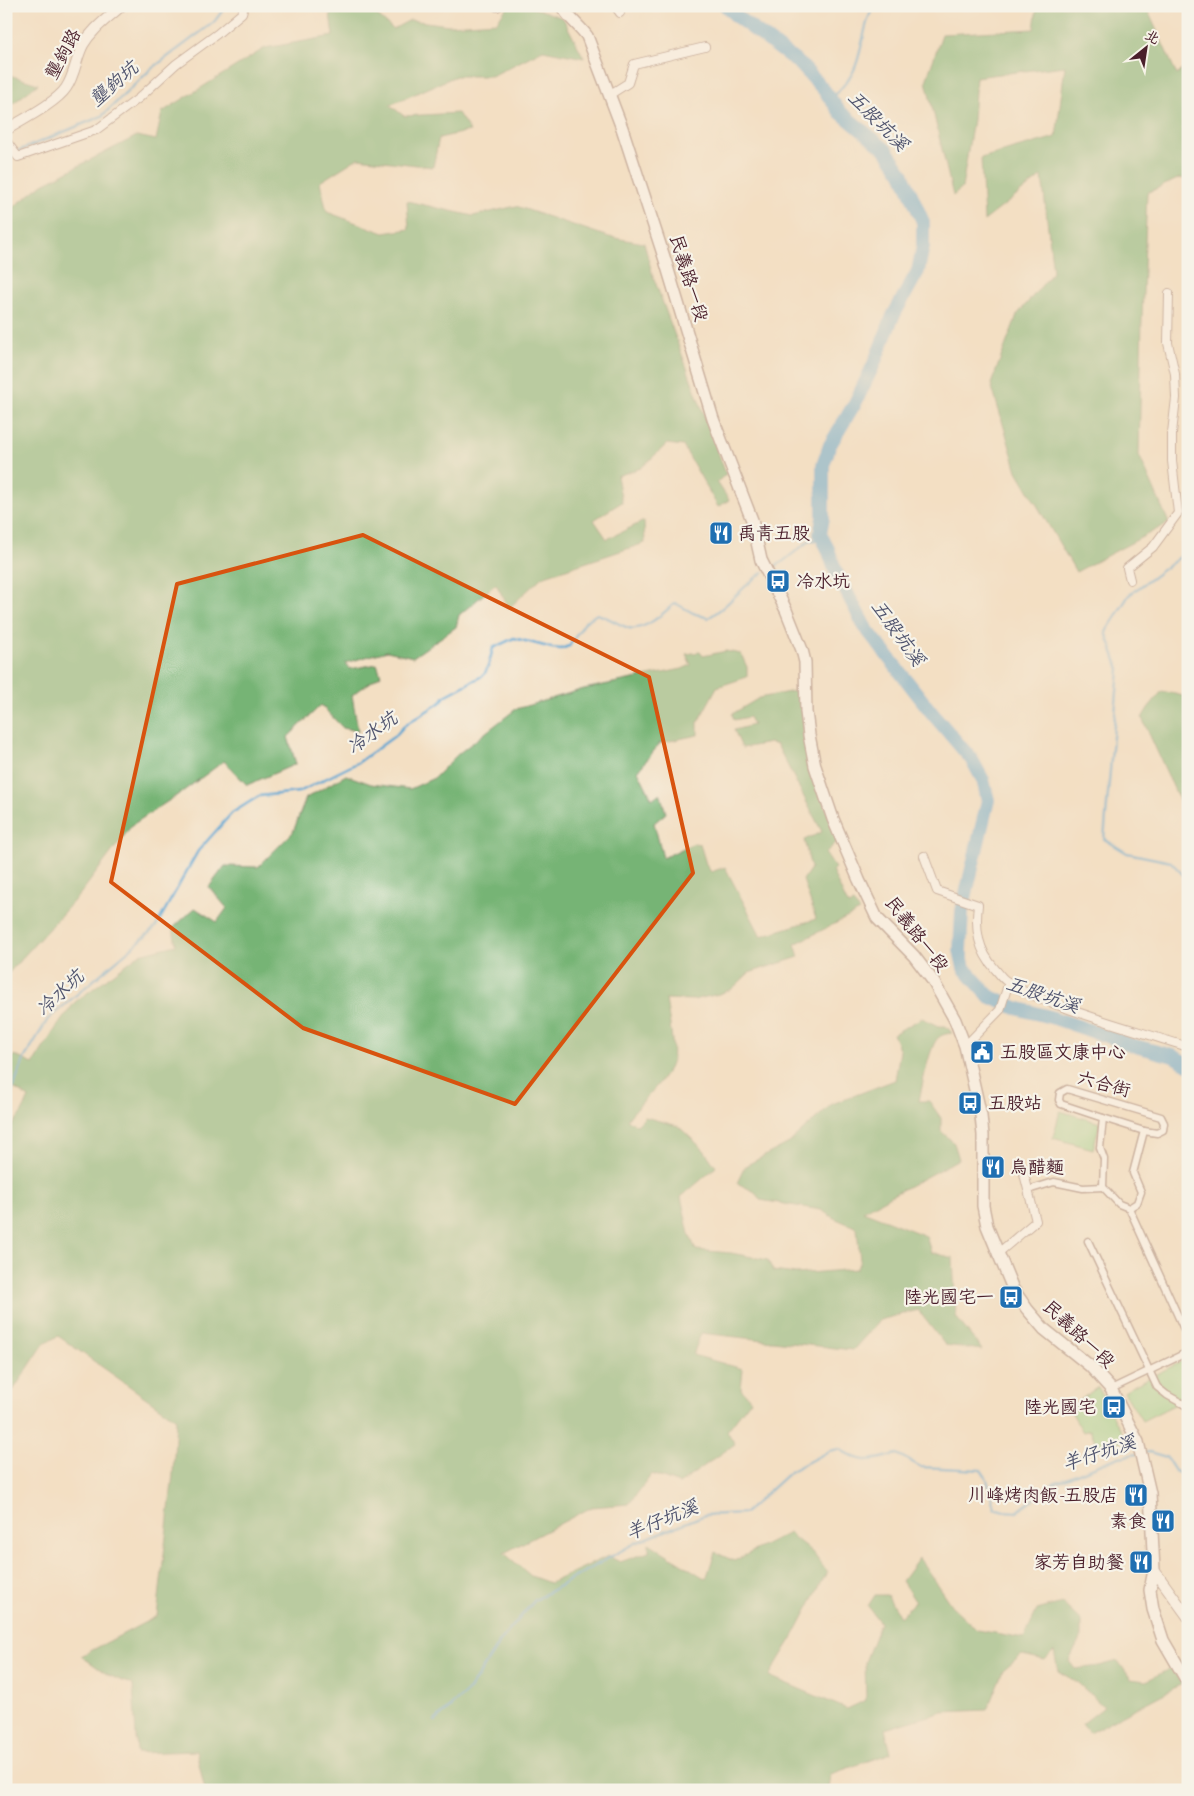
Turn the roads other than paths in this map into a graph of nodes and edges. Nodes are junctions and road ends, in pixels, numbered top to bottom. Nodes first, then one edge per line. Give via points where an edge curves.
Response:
1 (121, 6) edge
2 (244, 6) edge
3 (562, 6) edge
4 (615, 6) edge
5 (620, 13) dead end
6 (705, 47) dead end
7 (608, 95) junction
8 (6, 130) edge
9 (6, 141) edge
10 (1169, 293) dead end
11 (1130, 580) dead end
12 (924, 856) dead end
13 (1008, 985) junction
14 (965, 1046) junction
15 (1188, 1047) edge
16 (1103, 1118) junction
17 (1144, 1131) junction
18 (1022, 1166) dead end
19 (1103, 1187) junction
20 (1028, 1190) junction
21 (1128, 1208) junction
22 (1088, 1241) dead end
23 (998, 1254) junction
24 (1188, 1338) edge
25 (1188, 1352) edge
26 (1149, 1370) junction
27 (1111, 1389) junction
28 (1188, 1408) edge
29 (1154, 1570) junction
30 (1188, 1617) edge
31 (1188, 1683) edge

1 - 8 street, 壟鉤路 via 93,31 83,45 65,89
2 - 9 street via 242,13 229,24 96,130 18,157
3 - 7 main road, 民義路一段 via 587,36
4 - 5 street
6 - 7 street via 634,64 628,83
7 - 14 main road, 民義路一段 via 665,260 713,419 752,520 761,560 802,650 809,735 815,766 833,820 877,918 933,981 955,1020
10 - 11 street via 1168,343 1176,398 1172,460 1178,513 1153,548 1127,568
12 - 13 street via 938,892 978,905 977,936 981,949
13 - 14 street via 1000,1010
13 - 15 street via 1081,1014
14 - 23 main road, 民義路一段 via 984,1135 983,1206
16 - 17 street, 六合街
16 - 17 street, 六合街 via 1061,1104 1060,1093 1067,1089 1161,1116 1163,1130 1157,1133
16 - 19 street, 六合街 via 1100,1148 1104,1159
17 - 21 street via 1133,1174 1141,1192 1137,1203
18 - 20 street
19 - 20 street via 1082,1188 1054,1182
19 - 21 street via 1119,1204
20 - 23 street via 1036,1221
21 - 24 street
22 - 26 street
23 - 27 main road, 民義路一段 via 1027,1310
25 - 26 street
26 - 27 street
26 - 28 street via 1157,1386
27 - 29 main road, 民義路一段 via 1138,1442 1145,1468 1150,1493
29 - 30 street
29 - 31 main road, 民義路一段 via 1150,1590 1153,1609 1163,1640

